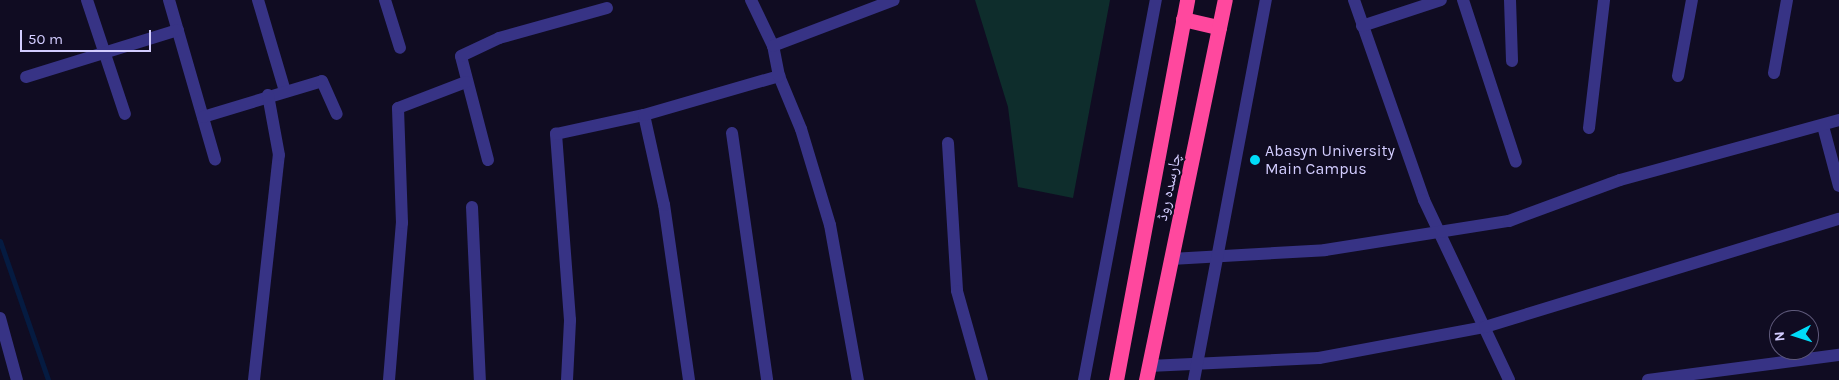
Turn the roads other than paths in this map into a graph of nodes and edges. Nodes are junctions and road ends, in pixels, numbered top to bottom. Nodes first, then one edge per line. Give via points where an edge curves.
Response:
1 (87, 0) edge
2 (169, 0) edge
3 (258, 0) edge
4 (386, 0) edge
5 (751, 0) edge
6 (894, 0) edge
7 (1156, 0) edge
8 (1186, 0) edge
9 (1225, 0) edge
10 (1266, 0) edge
11 (1354, 0) edge
12 (1441, 0) edge
13 (1463, 0) edge
14 (1510, 0) edge
15 (1604, 0) edge
16 (1692, 0) edge
17 (1787, 0) edge
18 (607, 8) dead end
19 (1183, 19) junction
20 (1362, 26) junction
21 (1219, 27) junction
22 (178, 30) junction
23 (773, 46) junction
24 (400, 48) dead end
25 (106, 53) junction
26 (1512, 60) dead end
27 (1774, 73) dead end
28 (779, 76) junction
29 (1678, 76) dead end
30 (26, 77) dead end
31 (466, 82) junction
32 (284, 91) junction
33 (268, 95) junction
34 (125, 114) dead end
35 (337, 114) dead end
36 (644, 115) junction
37 (203, 116) junction
38 (1839, 120) edge
39 (1823, 126) junction
40 (1589, 128) dead end
41 (732, 133) dead end
42 (948, 143) dead end
43 (215, 159) dead end
44 (488, 160) dead end
45 (1516, 162) dead end
46 (1839, 186) edge
47 (472, 207) dead end
48 (1839, 220) edge
49 (1439, 230) junction
50 (1218, 256) junction
51 (1171, 259) junction
52 (0, 318) edge
53 (1485, 327) junction
54 (1839, 355) edge
55 (1200, 364) junction
56 (1147, 373) edge
57 (17, 380) edge
58 (254, 380) edge
59 (389, 380) edge
60 (480, 380) edge
61 (567, 380) edge
62 (689, 380) edge
63 (767, 380) edge
64 (858, 380) edge
65 (982, 380) edge
66 (1084, 380) edge
67 (1116, 380) edge
68 (1194, 380) edge
69 (1509, 380) edge
70 (1648, 380) edge

1 - 25 street
2 - 22 street
3 - 32 street
4 - 24 street
5 - 23 street
6 - 23 street
7 - 66 street
8 - 19 highway, چارسدہ روڈ
9 - 21 highway, چارسدہ روڈ
10 - 50 street
11 - 20 street
12 - 20 street
13 - 45 street
14 - 26 street
15 - 40 street
16 - 29 street
17 - 27 street
18 - 31 street via 500,38 464,54 460,60
19 - 21 highway
19 - 67 highway, چارسدہ روڈ
20 - 49 street
21 - 51 highway, چارسدہ روڈ
22 - 25 street
22 - 37 street
23 - 28 street
25 - 30 street
25 - 34 street
28 - 36 street
28 - 64 street via 801,129 830,225
31 - 44 street
31 - 59 street via 398,108 402,223
32 - 33 street
32 - 35 street via 322,80
33 - 37 street
33 - 58 street via 279,155
36 - 61 street via 556,134 570,320
36 - 62 street via 664,204
37 - 43 street
38 - 39 street
39 - 46 street
39 - 49 street via 1620,180 1509,221
41 - 63 street
42 - 65 street via 958,291
47 - 60 street
48 - 53 street
49 - 50 street via 1325,250
49 - 53 street
50 - 51 street
50 - 55 street
51 - 56 highway, چارسدہ روڈ
52 - 57 street
53 - 55 street via 1319,358
53 - 69 street
54 - 70 street
55 - 56 street
55 - 68 street

